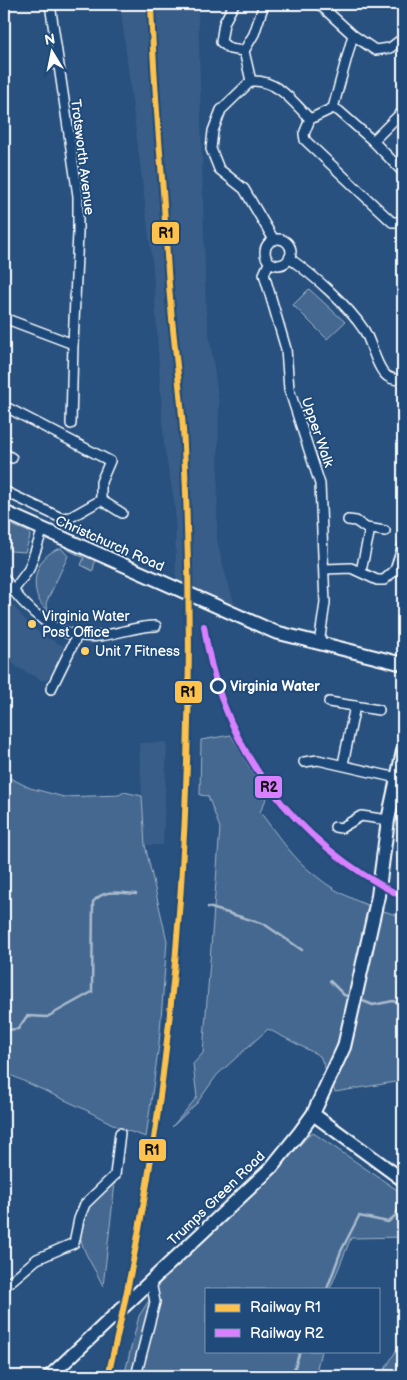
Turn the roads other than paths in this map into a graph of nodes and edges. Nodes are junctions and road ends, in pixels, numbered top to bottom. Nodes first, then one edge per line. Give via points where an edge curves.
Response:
1 (50, 4) edge
2 (234, 4) edge
3 (264, 4) edge
4 (320, 4) edge
5 (353, 35) junction
6 (403, 38) edge
7 (244, 51) junction
8 (252, 81) junction
9 (332, 108) junction
10 (403, 111) edge
11 (310, 119) junction
12 (373, 141) junction
13 (403, 172) edge
14 (403, 218) edge
15 (274, 240) junction
16 (289, 258) junction
17 (270, 262) junction
18 (4, 318) edge
19 (73, 344) junction
20 (403, 380) edge
21 (4, 406) edge
22 (70, 424) dead end
23 (4, 491) edge
24 (101, 500) junction
25 (4, 512) edge
26 (122, 512) dead end
27 (348, 520) dead end
28 (43, 529) junction
29 (370, 529) junction
30 (385, 532) dead end
31 (403, 545) edge
32 (325, 569) junction
33 (361, 571) junction
34 (399, 572) edge
35 (4, 578) edge
36 (13, 591) junction
37 (156, 626) dead end
38 (77, 636) junction
39 (318, 644) junction
40 (403, 664) edge
41 (51, 689) dead end
42 (329, 702) dead end
43 (355, 706) junction
44 (380, 710) dead end
45 (403, 752) edge
46 (304, 762) dead end
47 (343, 764) junction
48 (397, 778) junction
49 (388, 820) junction
50 (335, 827) dead end
51 (313, 1114) junction
52 (120, 1133) dead end
53 (403, 1180) edge
54 (151, 1282) junction
55 (4, 1287) edge
56 (50, 1376) edge
57 (136, 1376) edge

1 - 19 street, Trotsworth Avenue via 78,196
2 - 7 street via 224,23 221,42
3 - 7 street via 252,40
4 - 5 street
5 - 6 street via 375,50 390,48
5 - 9 street
7 - 8 street
8 - 11 street via 273,84
8 - 15 street via 221,110 213,131 211,149 219,169 244,189
9 - 11 street
9 - 12 street
10 - 12 street
11 - 14 street via 305,140 392,222 400,222
12 - 13 street
15 - 16 street via 286,242
15 - 17 street via 265,252
16 - 17 street via 280,265
16 - 20 street via 322,285 359,324 382,371 393,380
17 - 32 street, Upper Walk via 264,274 286,349 289,389 320,484
18 - 19 street
19 - 22 street, Trotsworth Avenue
21 - 24 street via 110,461 101,482
23 - 24 street via 61,518 71,517
24 - 26 street
25 - 28 street, Christchurch Road
27 - 29 street
28 - 36 street via 29,569
28 - 39 street, Christchurch Road via 275,632
29 - 30 street
29 - 33 street
31 - 34 street
32 - 33 street
32 - 39 street, Upper Walk via 325,603
33 - 34 street via 381,581
35 - 36 street
36 - 38 street via 47,622
37 - 38 street via 138,626 98,636
38 - 41 street
39 - 40 street, Christchurch Road
42 - 43 street
43 - 44 street
43 - 47 street
45 - 48 street
46 - 47 street via 318,760
47 - 48 street
48 - 49 street
49 - 50 street via 361,816 340,828
49 - 51 street, Trumps Green Road via 378,896 344,1047
51 - 53 street
51 - 54 street, Trumps Green Road via 271,1168
52 - 55 street via 115,1175 85,1204 74,1243 37,1259
54 - 56 street, Trumps Green Road
54 - 57 street via 155,1302

